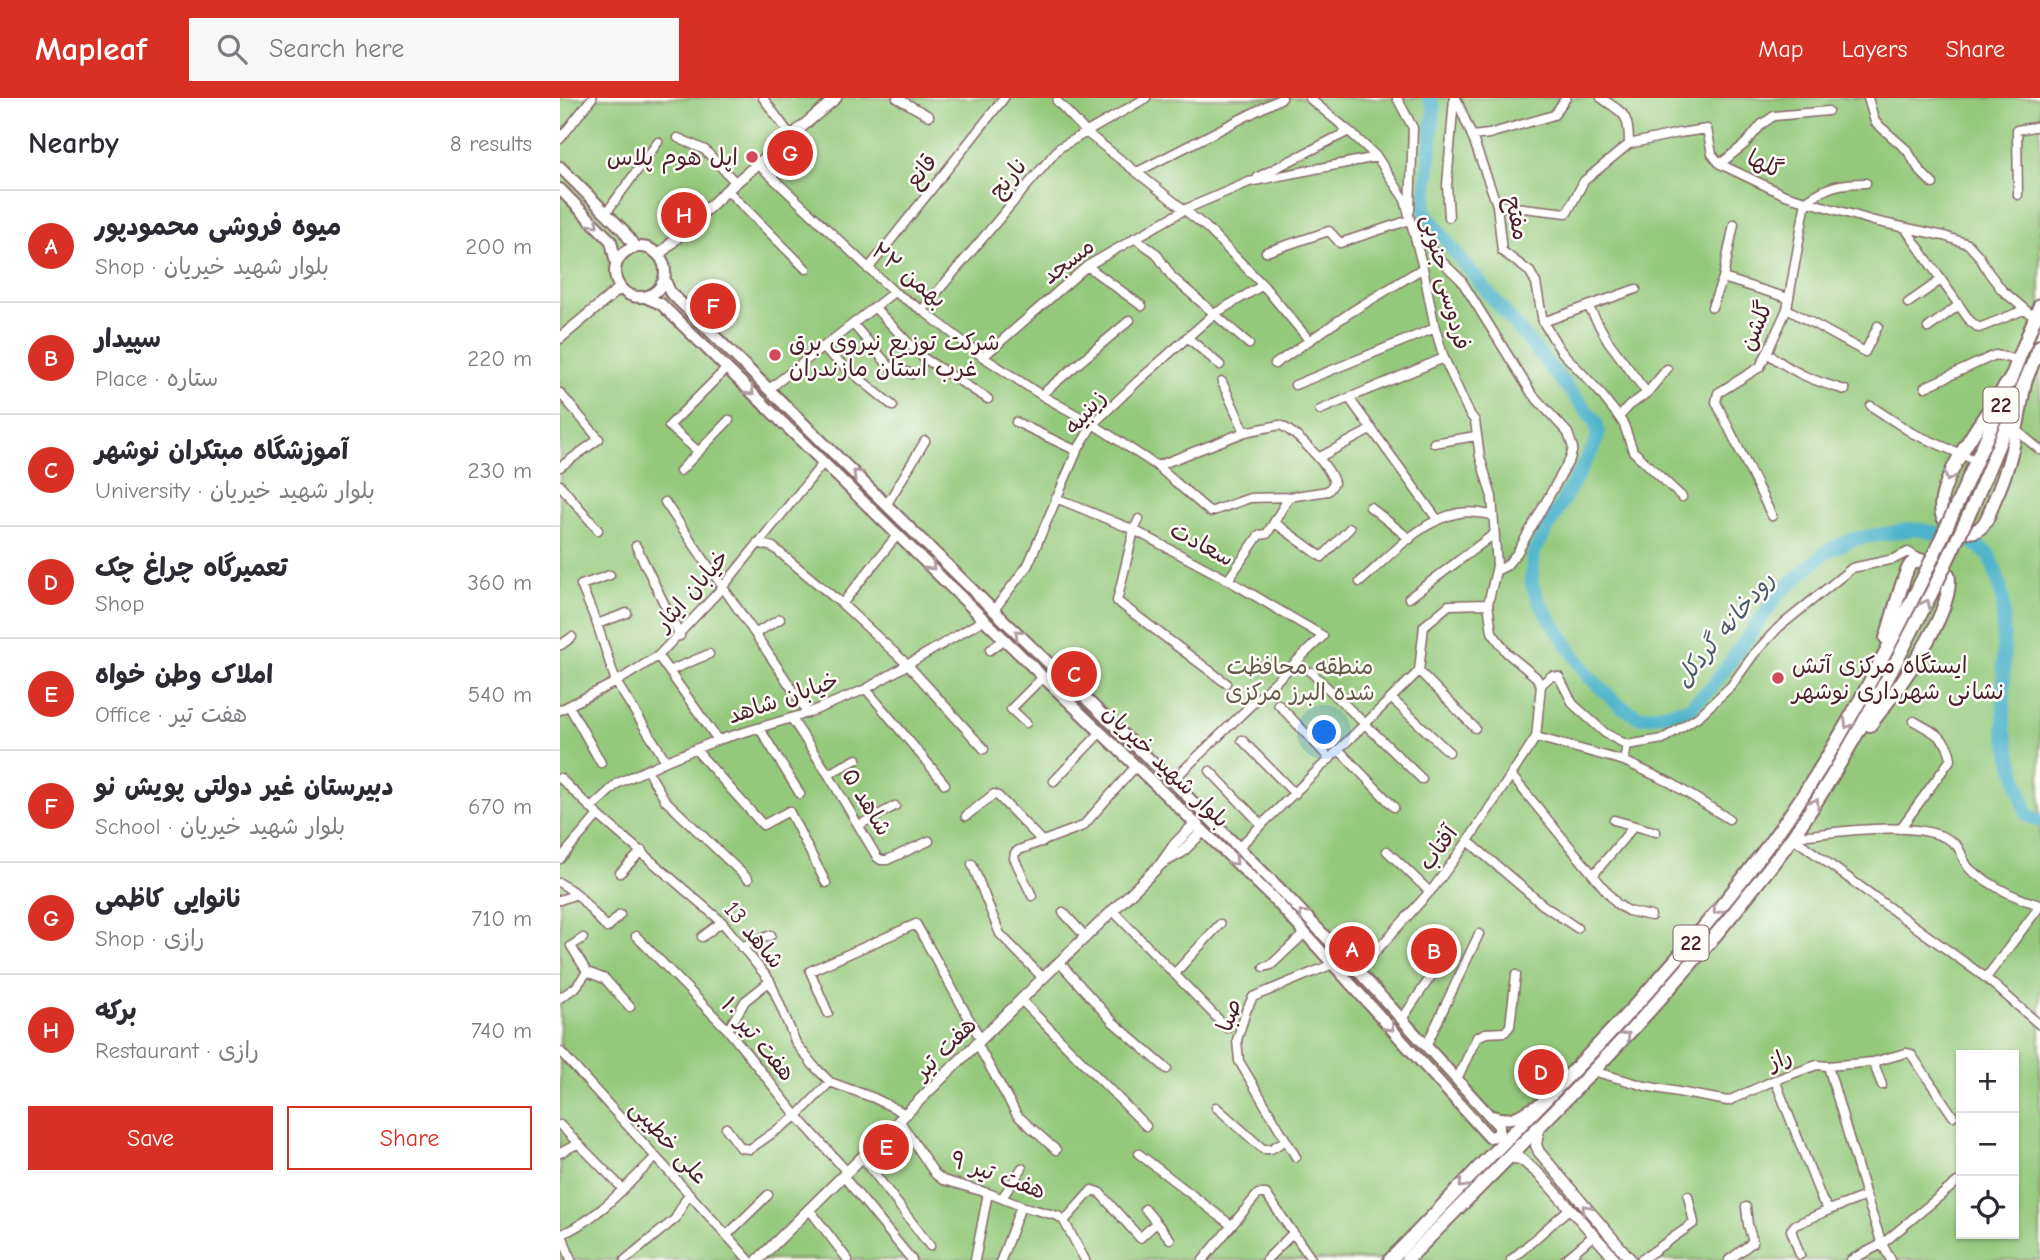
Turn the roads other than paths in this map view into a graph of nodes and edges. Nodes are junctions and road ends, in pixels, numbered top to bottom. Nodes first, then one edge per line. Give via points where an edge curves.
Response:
1 (592, 98) edge
2 (763, 98) edge
3 (897, 98) edge
4 (1004, 98) edge
5 (1146, 98) edge
6 (1282, 98) edge
7 (1309, 98) edge
8 (1397, 98) edge
9 (1455, 98) edge
10 (1566, 98) edge
11 (1601, 98) edge
12 (1868, 98) edge
13 (828, 100) edge
14 (1057, 101) dead end
15 (1828, 111) dead end
16 (929, 116) dead end
17 (2040, 126) edge
18 (1349, 131) junction
19 (1087, 133) junction
20 (791, 136) junction
21 (1472, 136) junction
22 (678, 138) dead end
23 (560, 139) edge
24 (658, 142) dead end
25 (1629, 144) junction
26 (1377, 158) junction
27 (758, 164) junction
28 (1720, 164) junction
29 (560, 167) edge
30 (1137, 172) junction
31 (1249, 182) junction
32 (736, 183) junction
33 (1866, 183) dead end
34 (1933, 184) dead end
35 (560, 189) edge
36 (727, 191) junction
37 (2018, 195) dead end
38 (1806, 201) junction
39 (1497, 205) junction
40 (1186, 209) junction
41 (606, 213) junction
42 (1449, 217) dead end
43 (1410, 220) junction
44 (1734, 224) dead end
45 (1905, 228) junction
46 (1134, 238) junction
47 (635, 247) junction
48 (1266, 252) dead end
49 (659, 255) junction
50 (616, 263) junction
51 (1087, 266) junction
52 (1423, 268) junction
53 (806, 269) dead end
54 (868, 269) junction
55 (664, 278) junction
56 (1723, 278) junction
57 (1941, 280) junction
58 (1263, 285) junction
59 (620, 288) junction
60 (1636, 289) dead end
61 (894, 292) junction
62 (645, 297) junction
63 (1788, 298) junction
64 (1908, 303) dead end
65 (1959, 305) junction
66 (1142, 306) dead end
67 (1588, 306) junction
68 (874, 307) junction
69 (1712, 307) dead end
70 (1787, 309) junction
71 (922, 310) junction
72 (2033, 311) edge
73 (1214, 314) junction
74 (1130, 320) dead end
75 (1543, 322) junction
76 (853, 324) junction
77 (1878, 326) dead end
78 (1435, 328) junction
79 (1928, 328) dead end
80 (1187, 337) junction
81 (560, 338) edge
82 (1309, 340) junction
83 (1250, 344) dead end
84 (2040, 346) edge
85 (822, 348) junction
86 (1767, 353) junction
87 (983, 357) junction
88 (1444, 358) junction
89 (2019, 360) junction
90 (1275, 364) dead end
91 (1220, 365) dead end
92 (727, 368) junction
93 (1667, 369) dead end
94 (912, 374) dead end
95 (2011, 378) junction
96 (1222, 382) dead end
97 (1295, 385) dead end
98 (1925, 387) dead end
99 (769, 389) junction
100 (1845, 390) dead end
101 (560, 393) edge
102 (1647, 393) junction
103 (1041, 395) junction
104 (1349, 398) junction
105 (988, 399) dead end
106 (893, 406) dead end
107 (1871, 406) dead end
108 (1320, 410) dead end
109 (1619, 417) junction
110 (729, 420) dead end
111 (1016, 422) dead end
112 (1093, 424) junction
113 (2012, 426) junction
114 (1372, 429) junction
115 (1245, 432) junction
116 (1476, 436) junction
117 (925, 441) dead end
118 (1434, 443) dead end
119 (2040, 450) edge
120 (1077, 451) junction
121 (699, 452) junction
122 (1960, 454) junction
123 (1318, 458) junction
124 (1977, 461) junction
125 (824, 462) junction
126 (1157, 466) junction
127 (560, 467) edge
128 (680, 471) dead end
129 (560, 485) edge
130 (1289, 497) junction
131 (1056, 498) junction
132 (1682, 498) dead end
133 (665, 502) dead end
134 (887, 504) junction
135 (1370, 507) dead end
136 (1492, 515) junction
137 (1772, 516) dead end
138 (1139, 519) dead end
139 (1437, 519) junction
140 (1275, 523) junction
141 (1350, 528) dead end
142 (598, 530) dead end
143 (1134, 530) junction
144 (898, 534) junction
145 (1494, 534) junction
146 (1410, 539) junction
147 (757, 543) junction
148 (636, 546) dead end
149 (1894, 559) junction
150 (1921, 560) junction
151 (1496, 571) junction
152 (1905, 571) junction
153 (610, 575) dead end
154 (1228, 580) junction
155 (1360, 582) dead end
156 (722, 589) junction
157 (1409, 598) dead end
158 (842, 604) junction
159 (1488, 604) junction
160 (994, 610) junction
161 (627, 613) dead end
162 (780, 619) dead end
163 (985, 619) junction
164 (597, 624) junction
165 (756, 633) junction
166 (680, 636) junction
167 (572, 637) dead end
168 (1005, 639) junction
169 (560, 645) edge
170 (990, 650) dead end
171 (709, 654) dead end
172 (658, 656) junction
173 (908, 665) junction
174 (668, 671) junction
175 (1419, 671) junction
176 (1311, 672) dead end
177 (1043, 677) junction
178 (616, 682) junction
179 (1226, 684) dead end
180 (1541, 685) junction
181 (1869, 687) junction
182 (866, 689) junction
183 (1392, 699) junction
184 (1278, 704) dead end
185 (569, 706) junction
186 (560, 710) edge
187 (808, 713) junction
188 (792, 719) junction
189 (1914, 721) dead end
190 (1026, 723) dead end
191 (1365, 725) junction
192 (1475, 727) dead end
193 (760, 729) junction
194 (1101, 733) junction
195 (1536, 737) junction
196 (718, 740) junction
197 (1242, 740) dead end
198 (1628, 745) junction
199 (695, 748) junction
200 (984, 749) dead end
201 (1339, 750) junction
202 (1449, 752) dead end
203 (1846, 755) junction
204 (857, 759) dead end
205 (1330, 759) junction
206 (667, 761) junction
207 (1624, 761) junction
208 (601, 763) dead end
209 (1136, 766) junction
210 (647, 770) junction
211 (1210, 772) dead end
212 (828, 774) junction
213 (1511, 775) junction
214 (560, 778) edge
215 (1422, 779) dead end
216 (1054, 780) dead end
217 (1172, 781) junction
218 (946, 784) dead end
219 (800, 794) dead end
220 (1295, 794) junction
221 (895, 806) dead end
222 (1394, 807) dead end
223 (591, 808) junction
224 (598, 814) junction
225 (966, 816) dead end
226 (1209, 818) junction
227 (1729, 819) dead end
228 (1614, 820) dead end
229 (859, 825) junction
230 (1262, 825) junction
231 (1634, 826) junction
232 (1200, 827) junction
233 (1900, 829) junction
234 (1656, 832) dead end
235 (1793, 837) junction
236 (929, 841) dead end
237 (1468, 841) junction
238 (1043, 842) junction
239 (1238, 848) junction
240 (642, 851) junction
241 (1387, 851) dead end
242 (560, 859) edge
243 (972, 864) dead end
244 (620, 873) dead end
245 (1594, 874) junction
246 (748, 879) dead end
247 (560, 883) edge
248 (826, 883) dead end
249 (1430, 892) junction
250 (578, 894) junction
251 (1032, 896) dead end
252 (560, 900) edge
253 (2040, 906) edge
254 (1112, 910) junction
255 (1063, 912) dead end
256 (620, 915) dead end
257 (1651, 916) dead end
258 (722, 922) junction
259 (1220, 924) dead end
260 (1577, 928) dead end
261 (1305, 933) junction
262 (1479, 934) dead end
263 (771, 935) dead end
264 (636, 936) dead end
265 (1085, 936) junction
266 (702, 937) dead end
267 (583, 938) dead end
268 (741, 947) junction
269 (1059, 962) junction
270 (1333, 964) junction
271 (1264, 967) dead end
272 (1436, 969) dead end
273 (1358, 971) junction
274 (587, 972) junction
275 (1175, 973) junction
276 (1516, 975) dead end
277 (1043, 978) junction
278 (1986, 978) junction
279 (770, 981) junction
280 (560, 998) edge
281 (1021, 1000) junction
282 (630, 1007) dead end
283 (828, 1013) dead end
284 (1402, 1019) junction
285 (2040, 1025) edge
286 (1227, 1028) dead end
287 (728, 1030) junction
288 (979, 1042) junction
289 (1426, 1046) junction
290 (560, 1051) edge
291 (1873, 1062) junction
292 (1828, 1066) junction
293 (1167, 1069) dead end
294 (1593, 1071) junction
295 (1457, 1079) junction
296 (1775, 1080) junction
297 (830, 1082) junction
298 (1882, 1085) dead end
299 (1547, 1100) junction
300 (1216, 1107) dead end
301 (797, 1116) junction
302 (1490, 1116) junction
303 (1953, 1116) dead end
304 (903, 1117) junction
305 (560, 1125) edge
306 (1146, 1125) dead end
307 (1539, 1127) junction
308 (726, 1128) dead end
309 (1489, 1137) junction
310 (1286, 1140) junction
311 (577, 1143) junction
312 (1056, 1150) dead end
313 (560, 1153) edge
314 (1139, 1154) dead end
315 (656, 1157) junction
316 (862, 1157) junction
317 (1296, 1157) dead end
318 (1489, 1157) junction
319 (1508, 1157) junction
320 (1022, 1168) dead end
321 (1555, 1173) junction
322 (845, 1174) junction
323 (1546, 1181) junction
324 (1956, 1183) edge
325 (622, 1188) junction
326 (689, 1193) junction
327 (988, 1193) junction
328 (768, 1195) dead end
329 (1688, 1196) dead end
330 (1866, 1196) junction
331 (1002, 1198) junction
332 (1021, 1206) junction
333 (1746, 1207) dead end
334 (1570, 1208) junction
335 (809, 1209) junction
336 (1145, 1209) dead end
337 (1829, 1210) junction
338 (1064, 1221) junction
339 (1156, 1223) junction
340 (1231, 1225) junction
341 (1293, 1233) junction
342 (561, 1234) edge
343 (727, 1235) junction
344 (1594, 1235) junction
345 (1170, 1239) dead end
346 (1882, 1244) junction
347 (930, 1246) dead end
348 (1800, 1255) dead end
349 (765, 1258) edge
350 (1731, 1259) edge
351 (571, 1260) edge
352 (625, 1260) edge
353 (750, 1260) edge
354 (849, 1260) edge
355 (912, 1260) edge
356 (975, 1260) edge
357 (1001, 1260) edge
358 (1084, 1260) edge
359 (1203, 1260) edge
360 (1266, 1260) edge
361 (1312, 1260) edge
362 (1390, 1260) edge
363 (1407, 1260) edge
364 (1511, 1260) edge
365 (1565, 1260) edge
366 (1616, 1260) edge
367 (1631, 1260) edge
368 (1641, 1260) edge
369 (1851, 1260) edge
370 (1891, 1260) edge

1 - 23 street
2 - 20 street
3 - 16 street
4 - 54 street, قانع
5 - 19 street, نارنج
6 - 30 street
7 - 18 street, فردوسی جنوبی
8 - 43 street via 1413,128
9 - 21 street, مفتح
9 - 42 street via 1447,175
10 - 21 street via 1554,116
11 - 25 street via 1629,123
12 - 34 street via 1875,122 1907,150
13 - 20 street
14 - 19 street
15 - 28 street via 1774,116
17 - 37 street via 2017,130
18 - 26 street, فردوسی جنوبی
18 - 31 street
19 - 30 street
19 - 71 street, نارنج via 1059,148
20 - 27 street
21 - 39 street, مفتح
22 - 32 street via 705,150
24 - 41 street
25 - 28 street, گلها via 1707,129 1712,154
25 - 39 street, گلها via 1584,181 1567,213
26 - 31 street
26 - 43 street, فردوسی جنوبی via 1405,200
27 - 32 street
27 - 54 street, ۲۲ بهمن
28 - 38 street, گلها
29 - 41 main road
30 - 40 street
31 - 40 street, مسجد
32 - 36 street
33 - 38 street via 1840,183
35 -> 50 main road via 611,241
36 - 49 street
36 - 53 street
38 - 45 street, گلها
38 - 63 street, گلشن
39 - 75 street, مفتح via 1502,251 1536,282
40 - 46 street, مسجد
40 - 58 street
41 - 47 main road
43 - 48 street via 1340,243 1329,231
43 - 52 street, فردوسی جنوبی
43 - 151 street via 1437,257 1461,279 1532,394 1572,441 1570,458 1517,553
44 - 56 street
45 - 57 street
45 - 72 street, گلها via 1968,244 2002,290
46 - 51 street, مسجد
46 - 73 street via 1156,253 1172,277
47 - 49 main road
47 - 50 main road
49 - 55 main road
50 - 59 main road via 614,276
51 - 66 street
51 - 87 street, مسجد
52 - 78 street, فردوسی جنوبی
52 - 82 street
54 - 61 street, ۲۲ بهمن
55 - 62 main road via 657,290
55 - 99 main road, بلوار شهید خیریان via 670,292
56 - 63 street
56 - 69 street
57 - 64 street
57 - 65 street
58 - 73 street, زینبیه
58 - 82 street
59 - 62 main road via 634,297
59 - 81 street
60 - 67 street
61 - 68 street
61 - 71 street, ۲۲ بهمن
62 - 92 main road, بلوار شهید خیریان via 661,303
63 - 70 street, گلشن
65 - 72 street via 1979,328
65 - 79 street
67 - 75 street
67 - 102 street
68 - 76 street
68 - 105 street via 922,357
70 - 77 street via 1865,352
70 - 86 street, گلشن
71 - 87 street, ۲۲ بهمن
72 - 89 highway, 22
73 - 80 street, زینبیه
73 - 83 street
74 - 103 street
75 - 109 street via 1561,351
76 - 85 street
76 - 94 street via 889,366
78 - 88 street, فردوسی جنوبی
78 - 97 street
80 - 91 street
80 - 112 street, زینبیه
82 - 90 street
84 - 113 highway, 22
85 - 99 street
85 - 106 street
86 - 100 street via 1811,380
86 - 137 street, گلشن via 1760,367 1718,393 1716,402
87 - 103 street, ۲۲ بهمن
88 - 104 street
88 - 116 street, فردوسی جنوبی via 1475,421
89 - 95 highway, 22
89 - 98 street via 1995,355
92 - 121 street via 669,426
92 -> 125 main road, بلوار شهید خیریان
93 - 102 street
95 - 122 highway
95 - 124 highway, 22
96 - 115 street
134 -> 99 main road, بلوار شهید خیریان
101 - 127 street via 598,439
102 - 109 street
103 - 112 street, ۲۲ بهمن
104 - 108 street
104 - 114 street
107 - 122 street via 1912,433
109 - 132 street via 1633,451
110 - 121 street
111 - 120 street
112 - 120 street, زینبیه
112 - 126 street, ۲۲ بهمن
113 - 119 street
122 -> 113 highway via 1945,488 1942,514 1945,520 1976,531 2006,476 2015,446
203 -> 113 highway, 22, bridge via 1881,694
114 - 123 street
114 - 139 street
115 - 123 street, ۲۲ بهمن via 1280,425
115 - 126 street, ۲۲ بهمن
116 - 118 street
116 - 136 street, فردوسی جنوبی via 1492,496
117 - 134 street
120 - 131 street, زینبیه
121 - 128 street
122 - 124 street
123 - 130 street, ۲۲ بهمن via 1334,480 1331,488
124 - 181 highway, 22, bridge
125 - 144 main road, بلوار شهید خیریان
125 - 147 street, خیابان ایثار
126 - 130 street, ۲۲ بهمن via 1210,512 1250,498
129 - 142 street
130 - 140 street
131 - 143 street, سعادت
131 - 160 street, زینبیه via 1028,565
133 - 156 street
134 - 160 main road, بلوار شهید خیریان
135 - 146 street
136 - 139 street via 1461,512
136 - 145 street, فردوسی جنوبی
138 - 143 street
139 - 146 street
140 - 141 street via 1322,557
140 - 154 street via 1267,534 1259,535
143 - 154 street, سعادت
143 - 179 street via 1117,601
144 - 158 street
144 -> 163 main road, بلوار شهید خیریان
145 - 151 street, فردوسی جنوبی
145 - 157 street
146 - 155 street
147 - 156 street, خیابان ایثار
147 - 158 street via 773,547
148 - 166 street
149 - 150 street via 1908,552
149 - 152 street
149 - 198 street via 1852,568 1807,603 1778,628 1731,686 1699,716 1663,739
150 - 152 highway
150 - 203 highway via 1948,574 1947,599 1909,671
151 - 159 street, فردوسی جنوبی
152 - 181 highway
153 - 164 street via 581,585
154 - 217 street, سعادت via 1323,636
156 - 165 street
156 - 166 street, خیابان ایثار
158 - 173 street
159 - 175 street via 1449,605 1424,626
159 - 180 street, فردوسی جنوبی via 1492,632
160 - 163 main road
217 -> 160 main road, بلوار شهید خیریان
161 - 164 street
162 - 165 street
163 - 168 main road, بلوار شهید خیریان
163 - 173 street, خیابان شاهد
164 - 178 street
165 - 187 street
166 - 172 street, خیابان ایثار
167 - 169 street
168 - 170 street
168 - 177 main road, بلوار شهید خیریان
171 - 174 street
172 - 174 street
172 - 178 street, خیابان ایثار
173 - 182 street, خیابان شاهد
173 - 200 street
174 - 196 street
175 - 183 street
175 - 192 street
176 - 191 street
177 - 190 street via 1011,709
177 - 194 main road, بلوار شهید خیریان
178 - 185 street, خیابان ایثار
178 - 206 street
180 - 195 street
180 - 198 street via 1550,676 1559,677 1573,704 1605,733
181 -> 299 highway, 22 via 1818,774 1749,870 1678,958
182 - 187 street, خیابان شاهد
182 - 218 street
183 - 191 street
183 - 202 street
184 - 205 street
185 - 186 street, خیابان ایثار
185 - 208 street
187 - 188 street, خیابان شاهد
188 - 193 street, خیابان شاهد
188 - 212 street, شاهد ۵
189 - 233 street via 1943,738 1951,759
191 - 201 street
191 - 215 street
193 - 196 street, خیابان شاهد
193 - 219 street
194 - 209 main road, بلوار شهید خیریان
194 - 216 street
195 - 207 street
195 - 213 street, آفتاب
196 - 199 street, خیابان شاهد
197 - 220 street
198 - 207 street
199 - 206 street, خیابان شاهد
199 - 248 street via 763,825 789,811
201 - 205 street
201 - 222 street
235 -> 203 highway, 22
204 - 212 street
205 - 220 street
206 - 210 street, خیابان شاهد
207 - 227 street
209 - 232 main road, بلوار شهید خیریان
209 - 238 street via 1083,826
210 - 223 street, خیابان شاهد via 618,783
210 - 246 street via 665,800
211 - 230 street
212 - 229 street, شاهد ۵
213 - 237 street, آفتاب
213 - 245 street
214 - 223 street, شاهد 13
217 - 226 main road, بلوار شهید خیریان
220 - 230 street
221 - 229 street
223 - 224 street, شاهد 13
224 - 240 street, شاهد 13
224 - 242 street
225 - 238 street via 994,794
226 - 232 main road
226 - 239 main road, بلوار شهید خیریان
228 - 231 street
229 - 236 street, شاهد ۵ via 881,860
230 - 239 street
231 - 234 street
231 - 245 street
232 - 254 street, هفت تیر via 1182,852 1161,864
232 -> 261 main road, بلوار شهید خیریان
233 - 235 street
233 - 253 street via 1932,832 1955,844 1968,868 1999,890
235 - 278 street
294 -> 235 highway, 22 via 1689,968
237 - 249 street, آفتاب
237 - 260 street
238 - 251 street via 1015,853
273 -> 239 main road, بلوار شهید خیریان
240 - 244 street
240 - 258 street, شاهد 13
241 - 249 street
243 - 277 street via 1000,934
245 - 257 street via 1617,904
247 - 250 street
249 - 273 street, آفتاب
250 - 252 street
250 - 256 street via 607,928
253 - 278 street
254 - 265 street, هفت تیر
254 - 275 street
255 - 265 street
258 - 266 street
258 - 268 street, شاهد 13
259 - 275 street
261 - 270 main road, بلوار شهید خیریان
261 - 271 street
262 - 289 street
263 - 268 street
264 - 287 street, هفت تیر ۱۰
265 - 269 street, هفت تیر
267 - 274 street via 571,946
268 - 279 street, شاهد 13
269 - 277 street, هفت تیر
269 - 293 street via 1113,1023
270 -> 309 main road, بلوار شهید خیریان
270 - 310 street, صبا via 1253,997 1237,1040 1239,1062
272 - 284 street
273 - 284 main road, بلوار شهید خیریان
274 - 280 street
274 - 282 street via 605,979
275 - 286 street
276 - 295 street via 1510,1026 1505,1032 1477,1037
277 - 281 street, هفت تیر
278 - 285 street
279 - 287 street via 745,1000
279 - 297 street, شاهد 13 via 796,1043
281 - 288 street, هفت تیر
281 - 306 street
283 - 288 street via 810,971 916,924
284 - 289 main road, بلوار شهید خیریان
287 - 301 street, هفت تیر ۱۰
288 - 304 street, هفت تیر
288 - 312 street via 1017,1115
289 - 295 main road, بلوار شهید خیریان
290 - 315 street, علی خطیبی
291 - 292 street, راز
291 - 298 street
291 - 303 street, راز via 1911,1054
292 - 296 street, راز via 1817,1065
292 - 330 street
294 - 296 street, راز via 1728,1101
294 - 307 highway, 22
295 - 302 main road, بلوار شهید خیریان
296 - 337 street
297 - 301 street
297 - 304 street, شاهد 13 via 874,1098
299 - 302 main road via 1513,1119
299 - 318 highway, 22
300 - 310 street via 1263,1149
301 - 308 street via 750,1149 741,1148
301 - 322 street, هفت تیر ۱۰
302 - 309 main road, بلوار شهید خیریان via 1499,1133
304 - 316 street, هفت تیر
304 - 327 street, هفت تیر ۹ via 936,1174
305 - 311 street
307 - 319 highway, 22
307 - 321 street via 1539,1152
309 - 318 main road
310 - 317 street, صبا
311 - 313 street
311 - 325 street
314 - 340 street
315 - 325 street
315 - 326 street, علی خطیبی
316 - 322 street, هفت تیر
316 - 347 street
318 -> 362 highway, 22
319 - 323 street via 1521,1159
319 - 363 highway, 22
320 - 331 street
321 - 323 street
367 -> 321 street
322 - 335 street, هفت تیر
322 - 355 street, هفت تیر ۱۰
323 - 334 street
324 - 346 street
325 - 342 street via 584,1223
326 - 343 street, علی خطیبی
326 - 352 street via 675,1219
327 - 331 street, هفت تیر ۹
327 - 356 street
328 - 343 street
329 - 368 street via 1694,1223
330 - 337 street
330 - 346 street
331 - 332 street, هفت تیر ۹
332 - 338 street, هفت تیر ۹
332 - 357 street
333 - 350 street via 1753,1242
334 - 344 street
334 - 364 street
335 - 349 street, هفت تیر
335 - 354 street
336 - 339 street
337 - 348 street via 1791,1230
338 - 339 street via 1092,1190 1099,1192 1140,1238
338 - 358 street, هفت تیر ۹
339 - 345 street
340 - 341 street via 1258,1194 1266,1194
340 - 359 street
341 - 360 street
341 - 361 street
342 - 351 street
343 - 353 street, علی خطیبی
344 - 365 street
344 - 366 street
346 - 369 street
346 - 370 street

